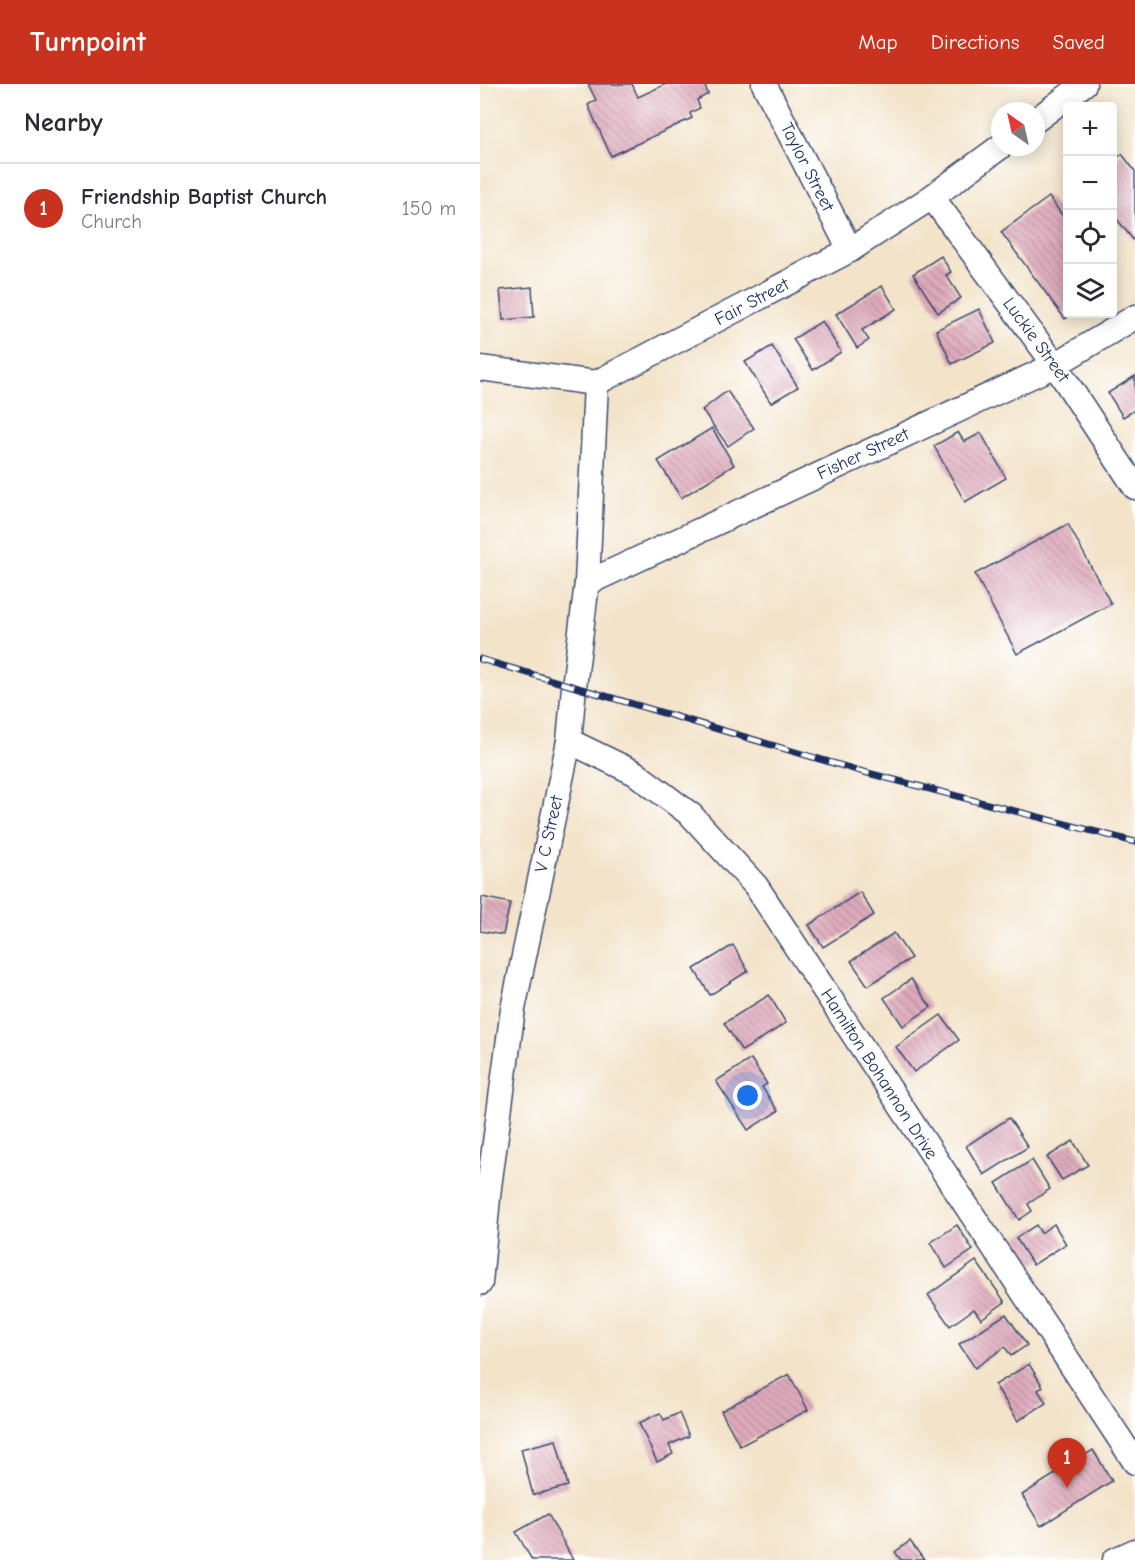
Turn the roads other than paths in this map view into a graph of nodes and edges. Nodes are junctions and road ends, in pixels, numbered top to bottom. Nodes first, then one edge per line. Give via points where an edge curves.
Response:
1 (764, 84) edge
2 (1084, 84) edge
3 (1045, 113) edge
4 (991, 154) edge
5 (932, 197) junction
6 (850, 250) junction
7 (1135, 317) edge
8 (1054, 365) junction
9 (480, 368) edge
10 (596, 383) junction
11 (1135, 487) edge
12 (587, 584) junction
13 (569, 741) junction
14 (480, 1283) edge
15 (1135, 1462) edge
16 (1135, 1551) edge
17 (1115, 1560) edge

1 - 6 street, Taylor Street
2 - 3 street
4 - 5 street, Fair Street
5 - 6 street, Fair Street
5 - 8 street, Luckie Street
6 - 10 street, Fair Street
7 - 8 street, Fisher Street
8 - 11 street, Luckie Street
8 - 12 street, Fisher Street
9 - 10 street
10 - 12 street, V C Street
12 - 13 street, V C Street
13 - 14 street, V C Street via 513,1009
13 - 15 street, Hamilton Bohannon Drive via 634,773 691,815 756,886
16 - 17 street

